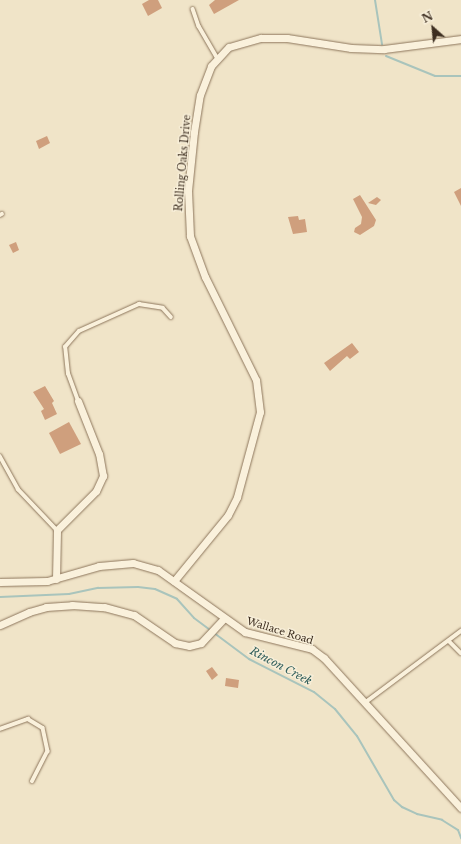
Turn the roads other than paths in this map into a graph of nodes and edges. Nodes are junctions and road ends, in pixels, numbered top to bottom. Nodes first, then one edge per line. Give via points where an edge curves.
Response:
1 (193, 9) dead end
2 (461, 39) edge
3 (217, 56) junction
4 (171, 317) dead end
5 (78, 401) joint
6 (0, 456) edge
7 (57, 530) junction
8 (56, 579) junction
9 (174, 581) junction
10 (0, 582) edge
11 (224, 618) junction
12 (0, 625) edge
13 (461, 631) edge
14 (449, 640) junction
15 (461, 653) edge
16 (366, 702) junction
17 (0, 729) edge
18 (33, 781) dead end
19 (461, 808) edge

1 - 3 lane via 199,26
2 - 3 street via 384,50 351,48 287,38 261,38 229,47
3 - 9 street, Rolling Oaks Drive via 203,82 200,95 193,146 188,219 190,236 205,278 256,380 260,412 237,497 228,515
4 - 5 lane via 162,308 138,304 79,331 65,347 68,374
5 - 7 street via 99,454 103,476 96,491
6 - 7 lane via 18,488
7 - 8 street
8 - 9 street, Wallace Road via 99,566 132,563 158,570
8 - 10 street, Wallace Road via 28,583
9 - 11 street, Wallace Road
11 - 12 street via 197,644 184,646 175,643 134,615 104,607 46,607
11 - 16 street, Wallace Road via 245,632 312,649
13 - 14 lane
14 - 15 lane
14 - 16 lane
16 - 19 street, Wallace Road
17 - 18 lane via 28,719 44,728 48,751

